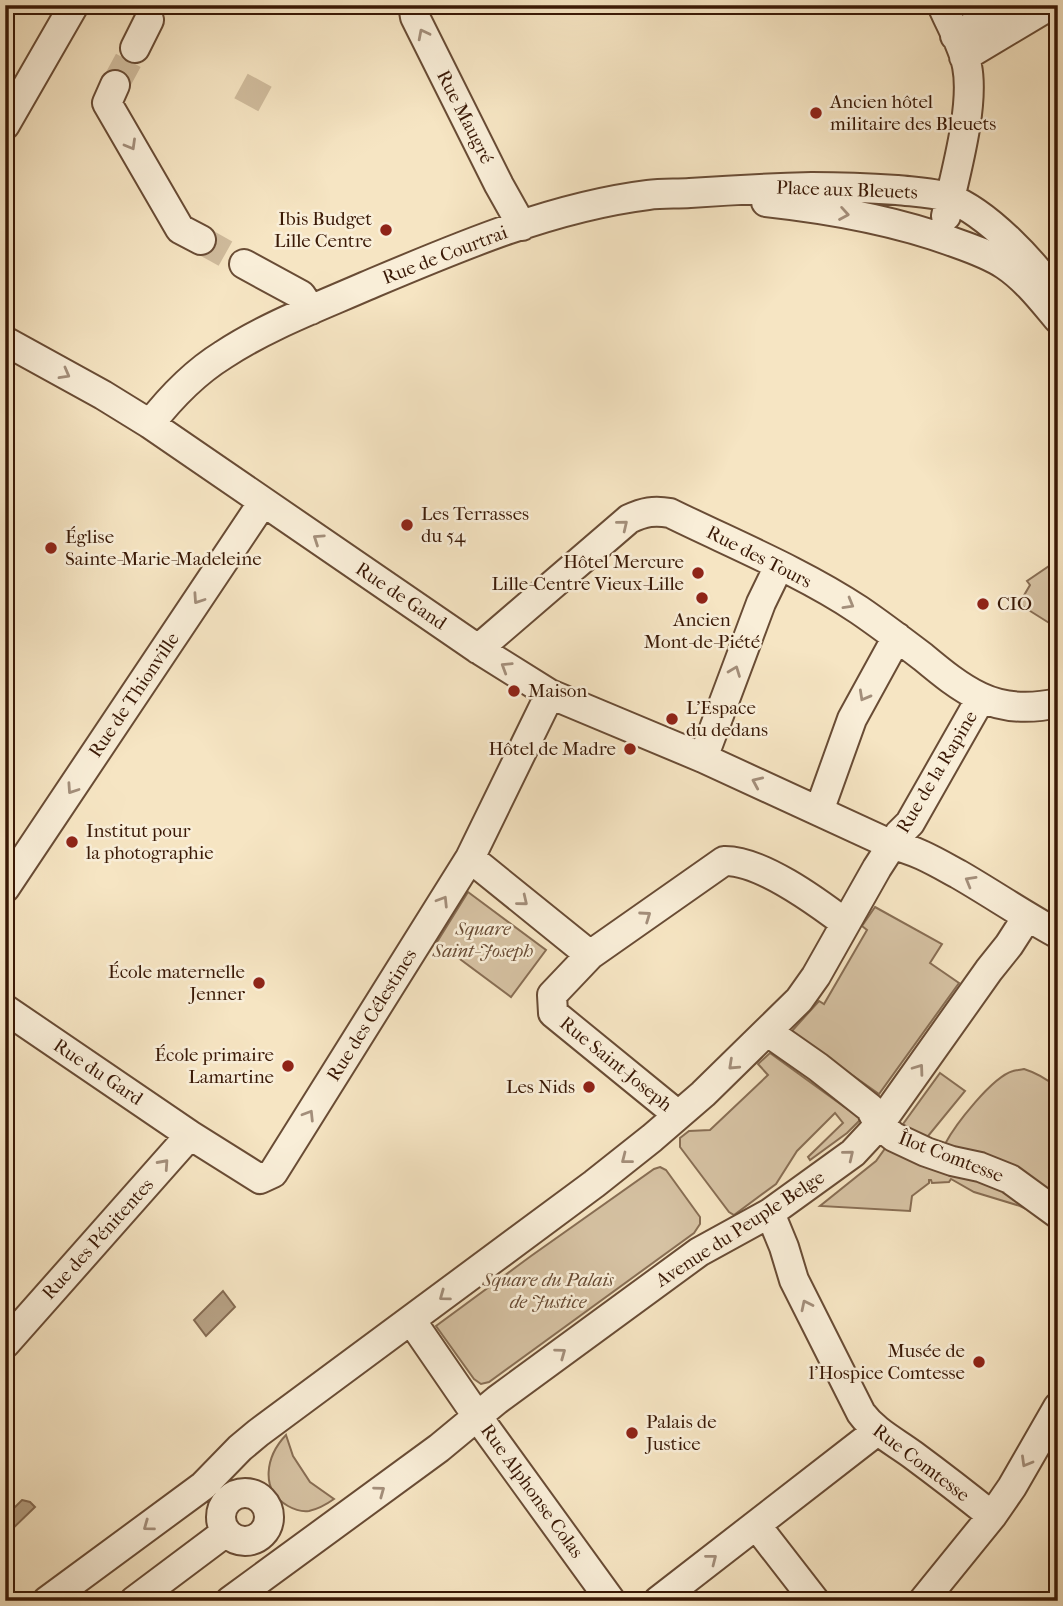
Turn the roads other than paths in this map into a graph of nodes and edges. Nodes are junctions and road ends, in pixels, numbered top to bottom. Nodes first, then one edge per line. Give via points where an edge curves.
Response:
1 (74, 5) edge
2 (413, 5) edge
3 (942, 5) edge
4 (1010, 5) edge
5 (1051, 5) edge
6 (149, 20) dead end
7 (960, 47) junction
8 (135, 48) tunnel mouth
9 (115, 85) tunnel mouth
10 (5, 125) edge
11 (679, 193) junction
12 (650, 195) joint
13 (950, 198) junction
14 (522, 226) junction
15 (942, 237) junction
16 (201, 240) tunnel mouth
17 (244, 264) tunnel mouth
18 (1058, 297) edge
19 (311, 310) junction
20 (1058, 319) edge
21 (5, 341) edge
22 (150, 424) junction
23 (263, 502) junction
24 (779, 566) junction
25 (897, 637) junction
26 (478, 649) junction
27 (550, 694) junction
28 (981, 698) junction
29 (1058, 703) edge
30 (703, 758) junction
31 (819, 811) junction
32 (892, 845) junction
33 (470, 858) junction
34 (5, 888) edge
35 (1027, 917) junction
36 (845, 923) junction
37 (1058, 934) edge
38 (590, 955) junction
39 (5, 1009) edge
40 (768, 1031) junction
41 (678, 1115) junction
42 (879, 1125) junction
43 (190, 1135) junction
44 (260, 1179) joint
45 (770, 1213) junction
46 (1058, 1214) edge
47 (411, 1320) junction
48 (5, 1344) edge
49 (1058, 1407) edge
50 (289, 1410) junction
51 (478, 1416) junction
52 (877, 1431) junction
53 (203, 1486) junction
54 (238, 1494) junction
55 (992, 1516) junction
56 (756, 1525) junction
57 (226, 1532) junction
58 (261, 1534) junction
59 (285, 1561) junction
60 (47, 1601) edge
61 (134, 1601) edge
62 (230, 1601) edge
63 (611, 1601) edge
64 (658, 1601) edge
65 (815, 1601) edge
66 (923, 1601) edge

1 - 10 street
14 -> 2 street, Rue Maugré via 415,17
3 - 7 street
4 - 7 street
5 - 7 street
6 - 8 street
7 - 13 street via 968,76 967,110
9 -> 16 street via 107,103 180,229
11 - 12 street, Place aux Bleuets
11 - 13 street, Place aux Bleuets via 844,187
11 -> 15 street, Place aux Bleuets via 827,211
12 - 14 street, Rue de Courtrai
13 - 15 street
13 - 18 street, Place aux Bleuets via 988,222
14 - 19 street, Rue de Courtrai via 451,250
15 - 20 street, Place aux Bleuets via 1002,263
17 - 19 street via 301,295
19 - 22 street, Rue de Courtrai via 220,356 186,383
21 -> 22 street, Rue de Gand
22 - 23 street, Rue de Gand
26 -> 23 street, Rue de Gand
23 -> 34 street, Rue de Thionville
24 -> 25 street, Rue des Tours
26 -> 24 street, Rue des Tours via 642,512 670,513
30 -> 24 street
25 - 28 street, Rue des Tours
25 -> 31 street via 852,719
27 -> 26 street, Rue de Gand
27 - 30 street, Rue de Gand
27 - 33 street, Rue des Célestines
28 - 29 street, Rue des Tours via 1026,708
28 - 32 street, Rue de la Rapine via 910,823
31 -> 30 street, Rue de Gand
31 - 32 street, Rue de Gand
35 -> 32 street, Rue de Gand via 938,863
32 - 36 street, Rue de la Rapine
33 -> 38 street
44 -> 33 street, Rue des Célestines via 273,1172
35 - 37 street, Rue de Gand
42 -> 35 street, Avenue du Peuple Belge
38 -> 36 street via 724,861 737,861 778,879
36 - 40 street, Rue de la Rapine via 799,1000
38 - 41 street, Rue Saint-Joseph via 552,995 553,1013
39 - 43 street, Rue du Gard
40 -> 41 street
40 - 42 street via 870,1108
41 -> 47 street via 594,1184
45 -> 42 street, Avenue du Peuple Belge via 853,1153
42 - 46 street, Îlot Comtesse via 926,1152 1010,1179
43 - 44 street, Rue du Gard
48 -> 43 street, Rue des Pénitentes
51 -> 45 street, Avenue du Peuple Belge via 699,1252
52 -> 45 street, Rue Comtesse via 855,1402 812,1317
47 - 50 street
47 - 51 street
49 -> 55 street
50 - 53 street via 240,1448
50 - 54 street via 252,1454
59 -> 51 street, Avenue du Peuple Belge
51 - 63 street, Rue Alphonse Colas
52 - 55 street, Rue Comtesse
52 - 56 street
53 - 54 street
53 -> 60 street
54 - 57 street via 221,1511
54 - 58 street via 248,1493 265,1504 268,1524
55 - 66 street
64 -> 56 street
56 - 65 street
57 - 58 street via 243,1541
57 - 61 street
58 - 59 street
59 - 62 street, Avenue du Peuple Belge

